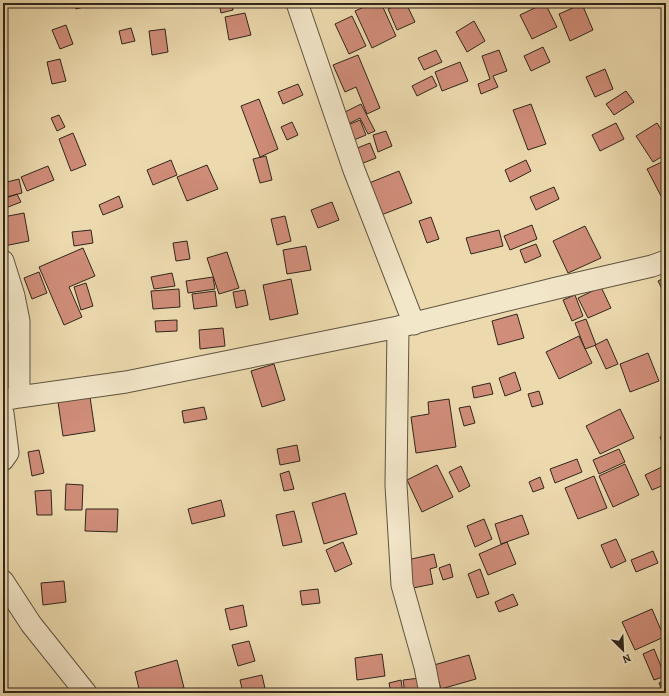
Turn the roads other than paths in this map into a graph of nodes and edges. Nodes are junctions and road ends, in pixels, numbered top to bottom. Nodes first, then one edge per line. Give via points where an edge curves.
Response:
1 (297, 3) edge
2 (3, 261) edge
3 (666, 261) edge
4 (406, 326) junction
5 (11, 398) edge
6 (3, 413) edge
7 (3, 460) edge
8 (3, 581) edge
9 (86, 693) edge
10 (430, 693) edge

1 - 4 street
2 - 5 street via 19,321
3 - 4 street
4 - 5 street via 126,382
4 - 10 street via 396,485 402,585
6 - 7 street via 8,453
8 - 9 street via 31,624

